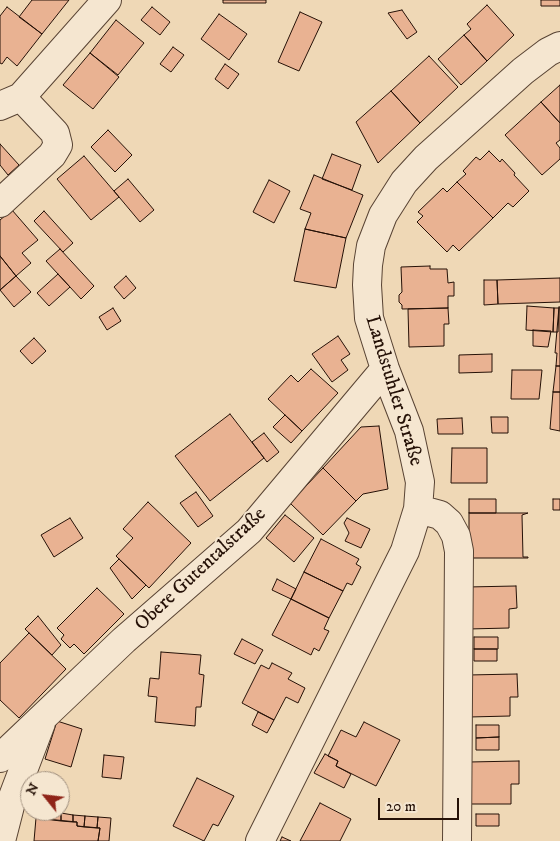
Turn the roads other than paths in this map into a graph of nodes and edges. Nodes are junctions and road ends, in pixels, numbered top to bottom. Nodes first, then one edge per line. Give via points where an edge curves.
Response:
1 (107, 0) edge
2 (560, 46) edge
3 (8, 107) edge
4 (0, 203) edge
5 (385, 369) junction
6 (418, 509) junction
7 (45, 715) junction
8 (0, 758) edge
9 (1, 841) edge
10 (260, 841) edge
11 (457, 841) edge

1 - 3 street
2 - 5 street, Landstuhler Straße via 529,66 426,158 404,182 383,215 371,246 367,285 369,318
3 - 4 street via 55,133 58,145
5 - 6 street, Landstuhler Straße via 408,431 420,482
5 - 7 street, Obere Gutentalstraße via 250,531 124,640
6 - 10 street, Landstuhler Straße via 404,551
6 - 11 street via 440,515 449,523 459,552
7 - 8 street, Obere Gutentalstraße
7 - 9 street, Obere Gutentalstraße

